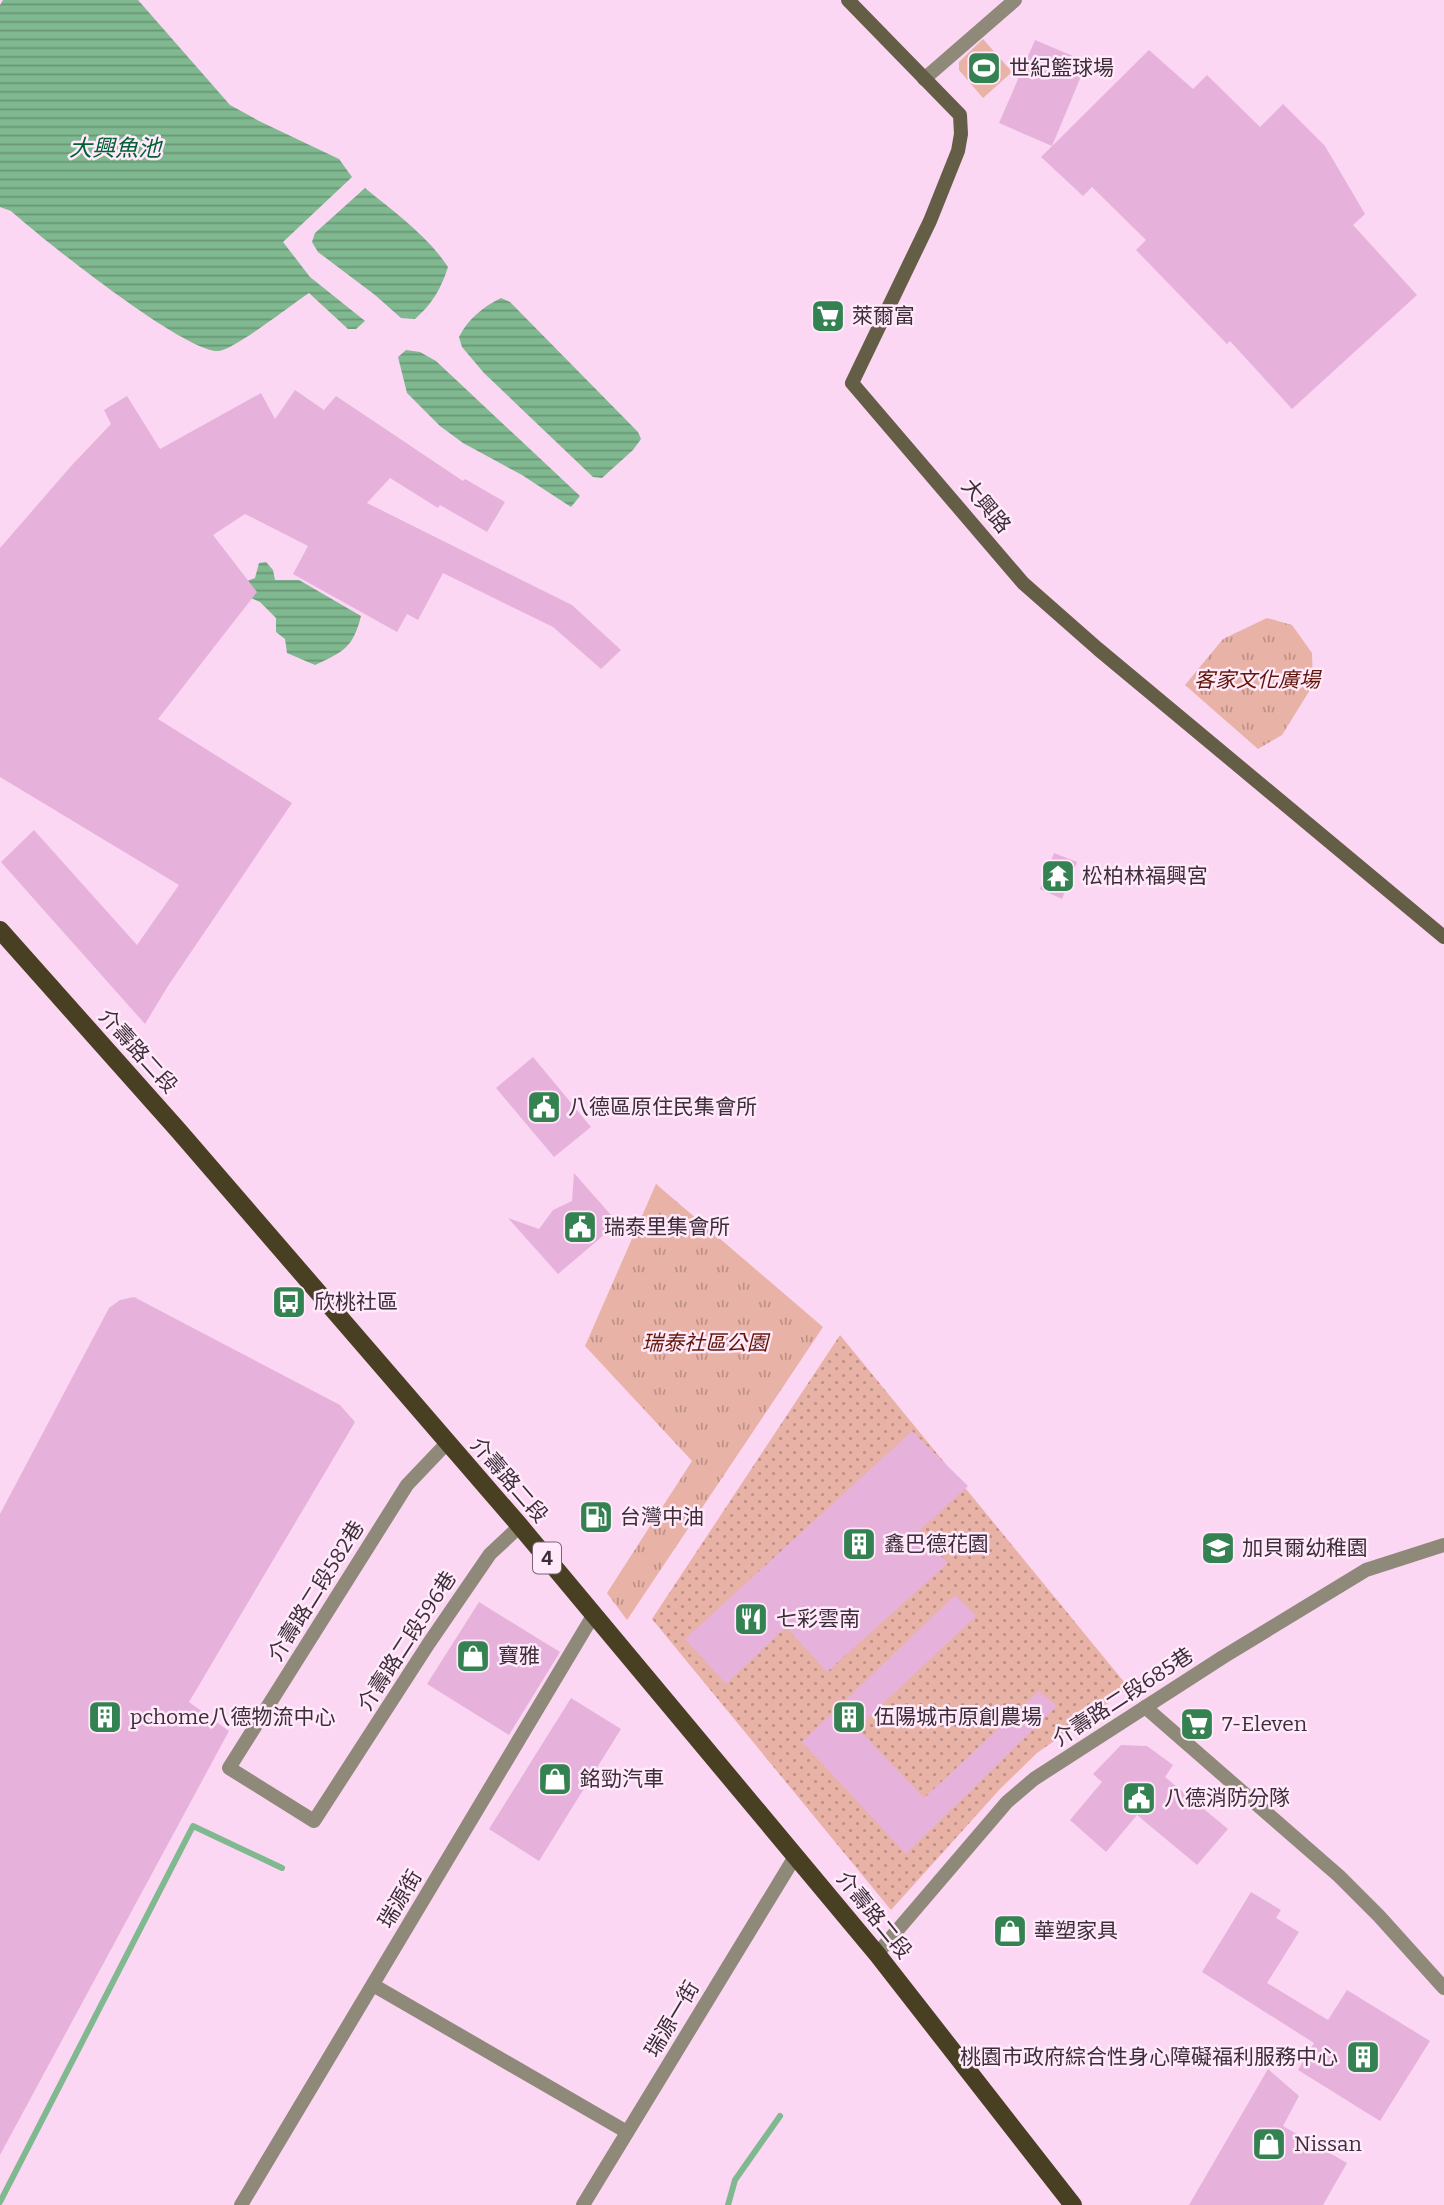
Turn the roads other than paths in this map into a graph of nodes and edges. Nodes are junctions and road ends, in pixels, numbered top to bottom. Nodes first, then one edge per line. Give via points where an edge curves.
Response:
1 (848, 0) edge
2 (1015, 0) edge
3 (924, 79) junction
4 (1444, 937) edge
5 (2, 938) edge
6 (447, 1443) junction
7 (520, 1525) junction
8 (1444, 1545) edge
9 (594, 1614) junction
10 (1145, 1707) junction
11 (314, 1821) joint
12 (796, 1855) junction
13 (877, 1954) junction
14 (373, 1985) junction
15 (1444, 1988) edge
16 (627, 2132) junction
17 (241, 2205) edge
18 (583, 2205) edge
19 (1073, 2205) edge

1 - 3 street, 大興路
2 - 3 street
3 - 4 street, 大興路 via 960,115 958,151 930,221 852,383 1023,583
5 - 6 main road, 介壽路二段 / 4 via 178,1130
6 - 7 main road, 介壽路二段 / 4
6 - 11 street, 介壽路二段582巷 via 407,1485 229,1768
7 - 9 main road, 介壽路二段 / 4
7 - 11 street, 介壽路二段596巷 via 490,1554
8 - 10 street, 介壽路二段685巷 via 1366,1570
9 - 12 main road, 介壽路二段 / 4
9 - 14 street, 瑞源街
10 - 13 street, 介壽路二段685巷 via 1034,1779 1007,1802
10 - 15 street via 1339,1876
12 - 13 main road, 介壽路二段 / 4
12 - 16 street, 瑞源一街
13 - 19 main road, 介壽路二段 / 4
14 - 16 street
14 - 17 street, 瑞源街
16 - 18 street, 瑞源一街

